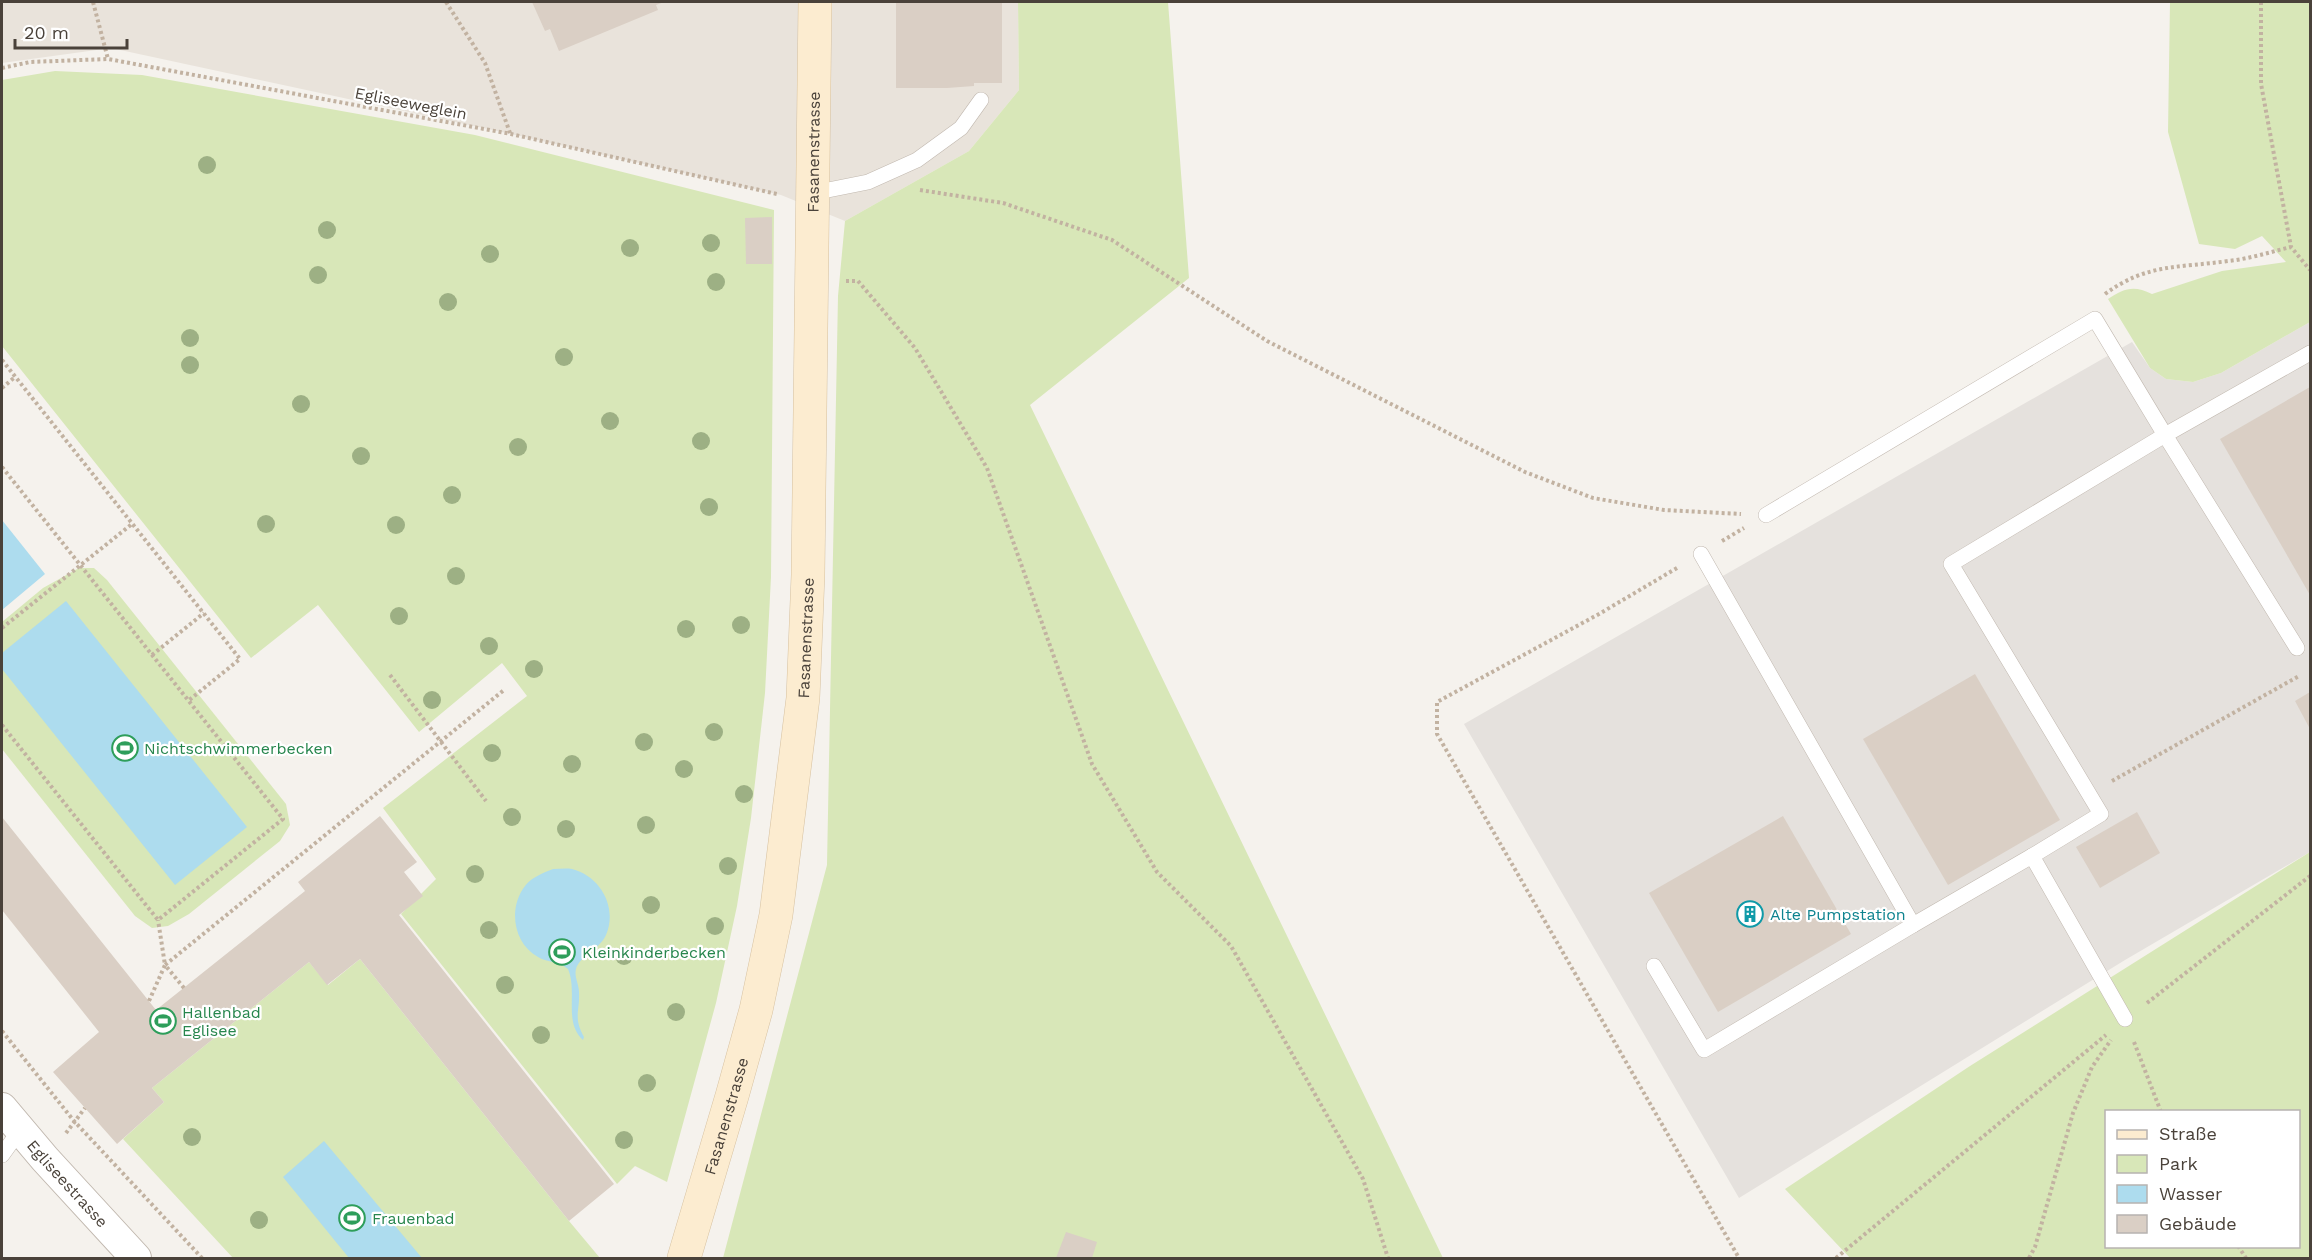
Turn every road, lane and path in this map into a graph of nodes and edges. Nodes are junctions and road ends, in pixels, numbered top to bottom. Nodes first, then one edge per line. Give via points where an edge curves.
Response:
1 (93, 2) edge
2 (446, 2) edge
3 (815, 2) edge
4 (2261, 2) edge
5 (108, 59) junction
6 (2, 68) edge
7 (981, 100) dead end
8 (511, 134) junction
9 (868, 182) junction
10 (813, 193) junction
11 (2291, 247) junction
12 (2310, 270) edge
13 (813, 280) junction
14 (2095, 319) junction
15 (2310, 353) edge
16 (2, 360) edge
17 (15, 377) junction
18 (2, 388) edge
19 (2165, 435) junction
20 (2, 467) edge
21 (1766, 515) junction
22 (132, 524) junction
23 (1701, 554) junction
24 (80, 565) junction
25 (204, 614) junction
26 (2, 628) edge
27 (2297, 648) dead end
28 (152, 655) junction
29 (390, 675) dead end
30 (2299, 676) dead end
31 (504, 690) dead end
32 (188, 701) junction
33 (2, 725) edge
34 (441, 742) junction
35 (2089, 794) junction
36 (486, 801) dead end
37 (2032, 856) junction
38 (2310, 876) edge
39 (158, 920) junction
40 (1913, 925) junction
41 (165, 965) junction
42 (1654, 966) dead end
43 (184, 988) dead end
44 (149, 1001) dead end
45 (2125, 1019) junction
46 (2, 1031) edge
47 (2159, 1110) edge
48 (11, 1119) edge
49 (2, 1155) edge
50 (136, 1258) edge
51 (202, 1258) edge
52 (684, 1258) edge
53 (1388, 1258) edge
54 (1739, 1258) edge
55 (1836, 1258) edge
56 (2029, 1258) edge

1 - 5 path
2 - 8 path via 485,63
3 - 10 main road, Fasanenstrasse
4 - 11 path via 2261,84
5 - 6 path, Egliseeweglein via 30,62
5 - 8 path, Egliseeweglein
7 - 9 lane via 961,128 926,154
8 - 10 path, Egliseeweglein via 781,195
9 - 10 lane
9 - 21 path via 1003,203 1112,240 1267,341 1525,472 1593,498 1664,510
10 - 13 main road, Fasanenstrasse
11 - 12 path
11 - 14 path via 2229,261 2164,267 2122,281 2102,297
13 - 52 main road, Fasanenstrasse via 803,698 790,817 776,915 756,1010
13 - 53 path via 858,281 915,348 987,468 1092,764 1157,872 1231,946 1363,1179
14 - 19 lane
14 - 21 lane
15 - 19 lane
16 - 17 path
17 - 18 path
17 - 22 path
19 - 27 lane
19 - 35 lane via 1951,564
20 - 24 path
21 - 23 path
22 - 24 path
22 - 25 path
23 - 40 lane
23 - 54 path via 1437,702 1437,734
24 - 26 path
24 - 28 path
25 - 28 path
25 - 32 path via 240,659
28 - 32 path
29 - 34 path
30 - 35 path
31 - 34 path
32 - 39 path via 284,819
33 - 39 path
34 - 36 path
34 - 41 path
35 - 37 lane via 2101,813
37 - 40 lane
37 - 45 lane
38 - 45 path
39 - 41 path
40 - 42 lane via 1704,1050
41 - 43 path
41 - 44 path
45 - 47 path
45 - 55 path
45 - 56 path via 2092,1067 2073,1113
46 - 51 path via 74,1121
48 - 49 lane
48 - 50 street, Egliseestrasse

